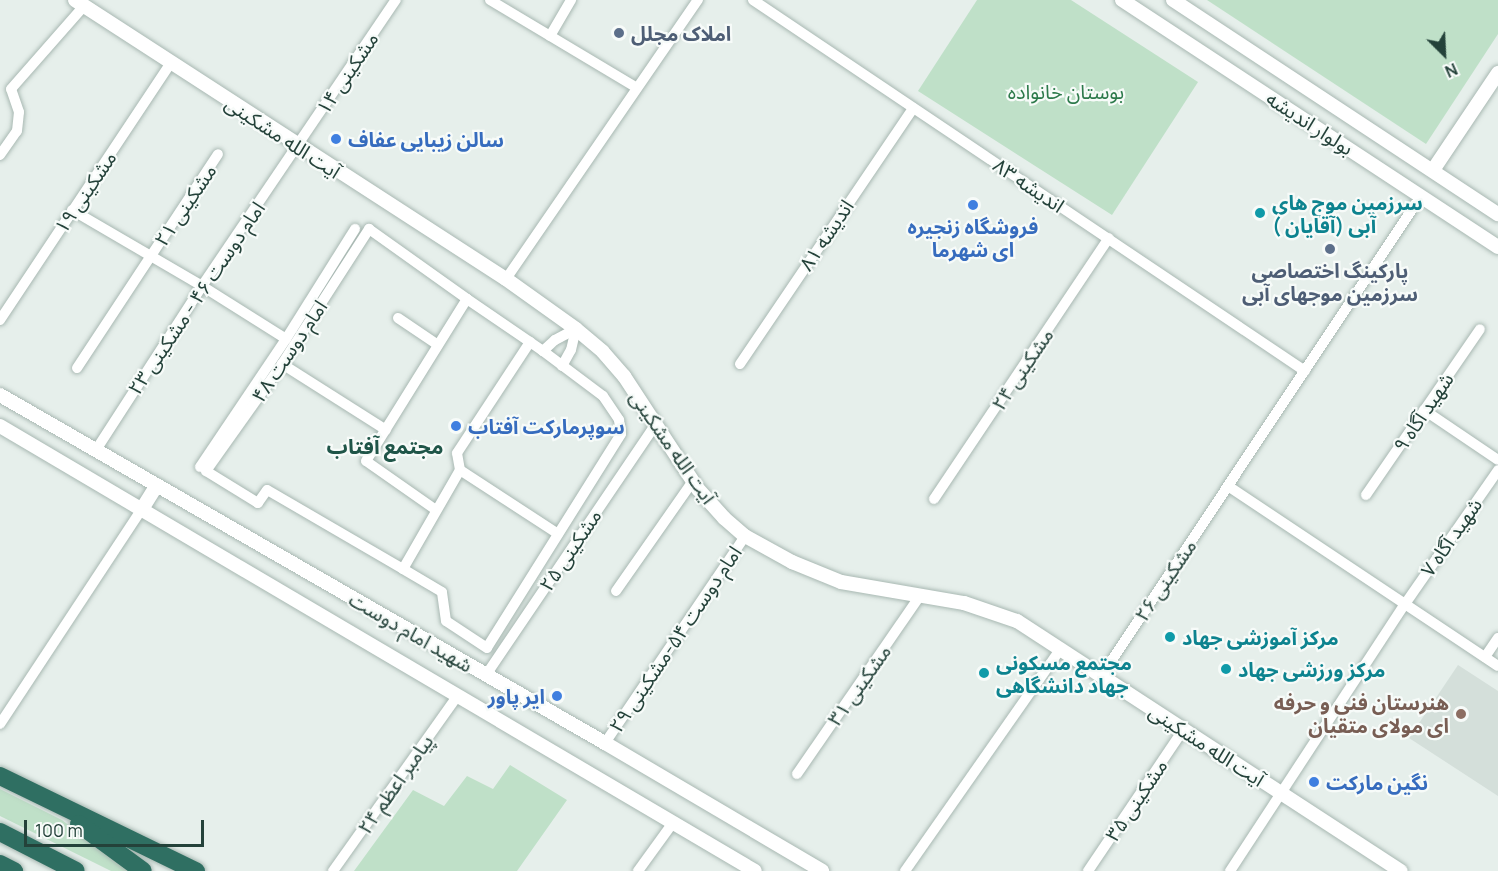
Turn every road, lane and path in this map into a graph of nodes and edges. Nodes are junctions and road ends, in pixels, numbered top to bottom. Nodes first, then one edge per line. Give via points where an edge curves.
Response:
1 (396, 0) edge
2 (490, 0) edge
3 (571, 0) edge
4 (698, 0) edge
5 (753, 0) edge
6 (1122, 0) edge
7 (1173, 0) edge
8 (79, 4) edge
9 (550, 36) junction
10 (170, 64) junction
11 (1498, 73) edge
12 (0, 85) edge
13 (637, 88) junction
14 (11, 89) junction
15 (913, 108) junction
16 (297, 147) junction
17 (218, 154) dead end
18 (0, 155) edge
19 (1433, 170) junction
20 (1421, 196) junction
21 (72, 210) junction
22 (1498, 214) edge
23 (355, 229) dead end
24 (1109, 238) junction
25 (1498, 247) edge
26 (151, 255) junction
27 (506, 279) junction
28 (202, 286) junction
29 (467, 299) junction
30 (398, 318) dead end
31 (0, 320) edge
32 (576, 329) junction
33 (1480, 329) dead end
34 (286, 339) junction
35 (530, 342) junction
36 (438, 345) junction
37 (543, 351) junction
38 (740, 363) dead end
39 (282, 364) junction
40 (561, 366) junction
41 (76, 368) dead end
42 (1305, 371) junction
43 (0, 395) edge
44 (1424, 410) junction
45 (655, 425) junction
46 (0, 426) edge
47 (386, 430) junction
48 (96, 450) junction
49 (1498, 460) edge
50 (203, 469) junction
51 (460, 470) junction
52 (1498, 470) edge
53 (693, 481) junction
54 (157, 485) junction
55 (1228, 486) junction
56 (1366, 495) dead end
57 (934, 499) dead end
58 (142, 509) junction
59 (436, 510) junction
60 (558, 534) junction
61 (745, 536) junction
62 (403, 569) junction
63 (616, 591) dead end
64 (920, 596) junction
65 (1405, 604) junction
66 (1498, 638) edge
67 (1060, 648) junction
68 (1485, 657) junction
69 (1498, 666) edge
70 (486, 675) junction
71 (1102, 675) junction
72 (456, 698) junction
73 (0, 724) edge
74 (1183, 730) junction
75 (605, 743) junction
76 (797, 774) dead end
77 (0, 776) edge
78 (1280, 792) junction
79 (47, 800) junction
80 (672, 824) junction
81 (0, 832) edge
82 (0, 864) edge
83 (14, 871) edge
84 (76, 871) edge
85 (143, 871) edge
86 (196, 871) edge
87 (333, 871) edge
88 (638, 871) edge
89 (755, 871) edge
90 (822, 871) edge
91 (905, 871) edge
92 (1088, 871) edge
93 (1230, 871) edge
94 (1401, 871) edge

1 - 16 street, مشکینی ۱۴
2 - 9 street
3 - 9 street
4 - 13 street
5 - 15 street, اندیشه ۸۳
6 - 20 main road, بولوار اندیشه
7 - 19 main road, بولوار اندیشه
8 - 10 main road, آیت الله مشکینی
8 - 14 street
9 - 13 street
10 - 16 main road, آیت الله مشکینی
10 - 21 street, مشکینی ۱۹
11 - 19 main road
12 - 14 street
13 - 27 street
14 - 18 street via 19,112 17,131
15 - 24 street, اندیشه ۸۳
15 - 38 street, اندیشه ۸۱
16 - 27 main road, آیت الله مشکینی
16 - 28 street, امام دوست ۴۶ - مشکینی ۲۳
17 - 26 street, مشکینی ۲۱
19 - 22 main road, بولوار اندیشه
20 - 25 main road, بولوار اندیشه
20 - 42 street
21 - 26 street
21 - 31 street, مشکینی ۱۹
23 - 34 street
24 - 42 street, اندیشه ۸۳
24 - 57 street, مشکینی ۲۴
26 - 28 street
26 - 41 street, مشکینی ۲۱
27 - 32 main road, آیت الله مشکینی
28 - 34 street
28 - 48 street, امام دوست ۴۶ - مشکینی ۲۳
29 - 35 street
29 - 36 street
29 - 39 street, امام دوست ۴۸ via 369,228
30 - 36 street
32 - 37 street
32 - 40 street
32 - 45 main road, آیت الله مشکینی via 624,376
33 - 44 street, شهید آگاه ۹
34 - 50 street
35 - 37 street
35 - 51 street via 458,453
36 - 47 street
37 - 40 street
39 - 47 street
39 - 50 street, امام دوست ۴۸
40 - 60 street via 603,396 619,420 621,434
42 - 55 street
43 - 48 main road, شهید امام دوست
44 - 49 street
44 - 56 street, شهید آگاه ۹
45 - 53 main road, آیت الله مشکینی
45 - 70 street, مشکینی ۲۵
46 - 58 main road, شهید امام دوست
47 - 59 street via 366,461
48 - 54 main road, شهید امام دوست
50 - 62 street via 258,503 267,490
51 - 59 street
51 - 60 street
52 - 65 street, شهید آگاه ۷
53 - 61 main road, آیت الله مشکینی
53 - 63 street
54 - 58 main road
54 - 70 main road, شهید امام دوست
55 - 65 street
55 - 71 street, مشکینی ۲۶
58 - 72 main road, شهید امام دوست
58 - 73 street
59 - 62 street
60 - 62 street via 487,648 446,621 442,592
61 - 64 main road, آیت الله مشکینی via 792,562 841,582
61 - 75 street, امام دوست ۵۴-مشکینی ۲۹
64 - 67 main road, آیت الله مشکینی via 964,603 1017,621
64 - 76 street, مشکینی ۳۱
65 - 68 street
65 - 78 street, شهید آگاه ۷
66 - 68 street
67 - 71 main road, آیت الله مشکینی
67 - 91 street
68 - 69 street
70 - 75 main road, شهید امام دوست
71 - 74 main road, آیت الله مشکینی
72 - 80 main road, شهید امام دوست
72 - 87 street, پیامبر اعظم ۲۴
74 - 78 main road, آیت الله مشکینی
74 - 92 street, مشکینی ۳۵
75 - 90 main road, شهید امام دوست
77 - 79 highway
78 - 93 street, شهید آگاه ۷
78 - 94 main road, آیت الله مشکینی
79 - 85 highway
79 - 86 highway
80 - 88 street
80 - 89 main road, شهید امام دوست
81 - 84 highway
82 - 83 highway

